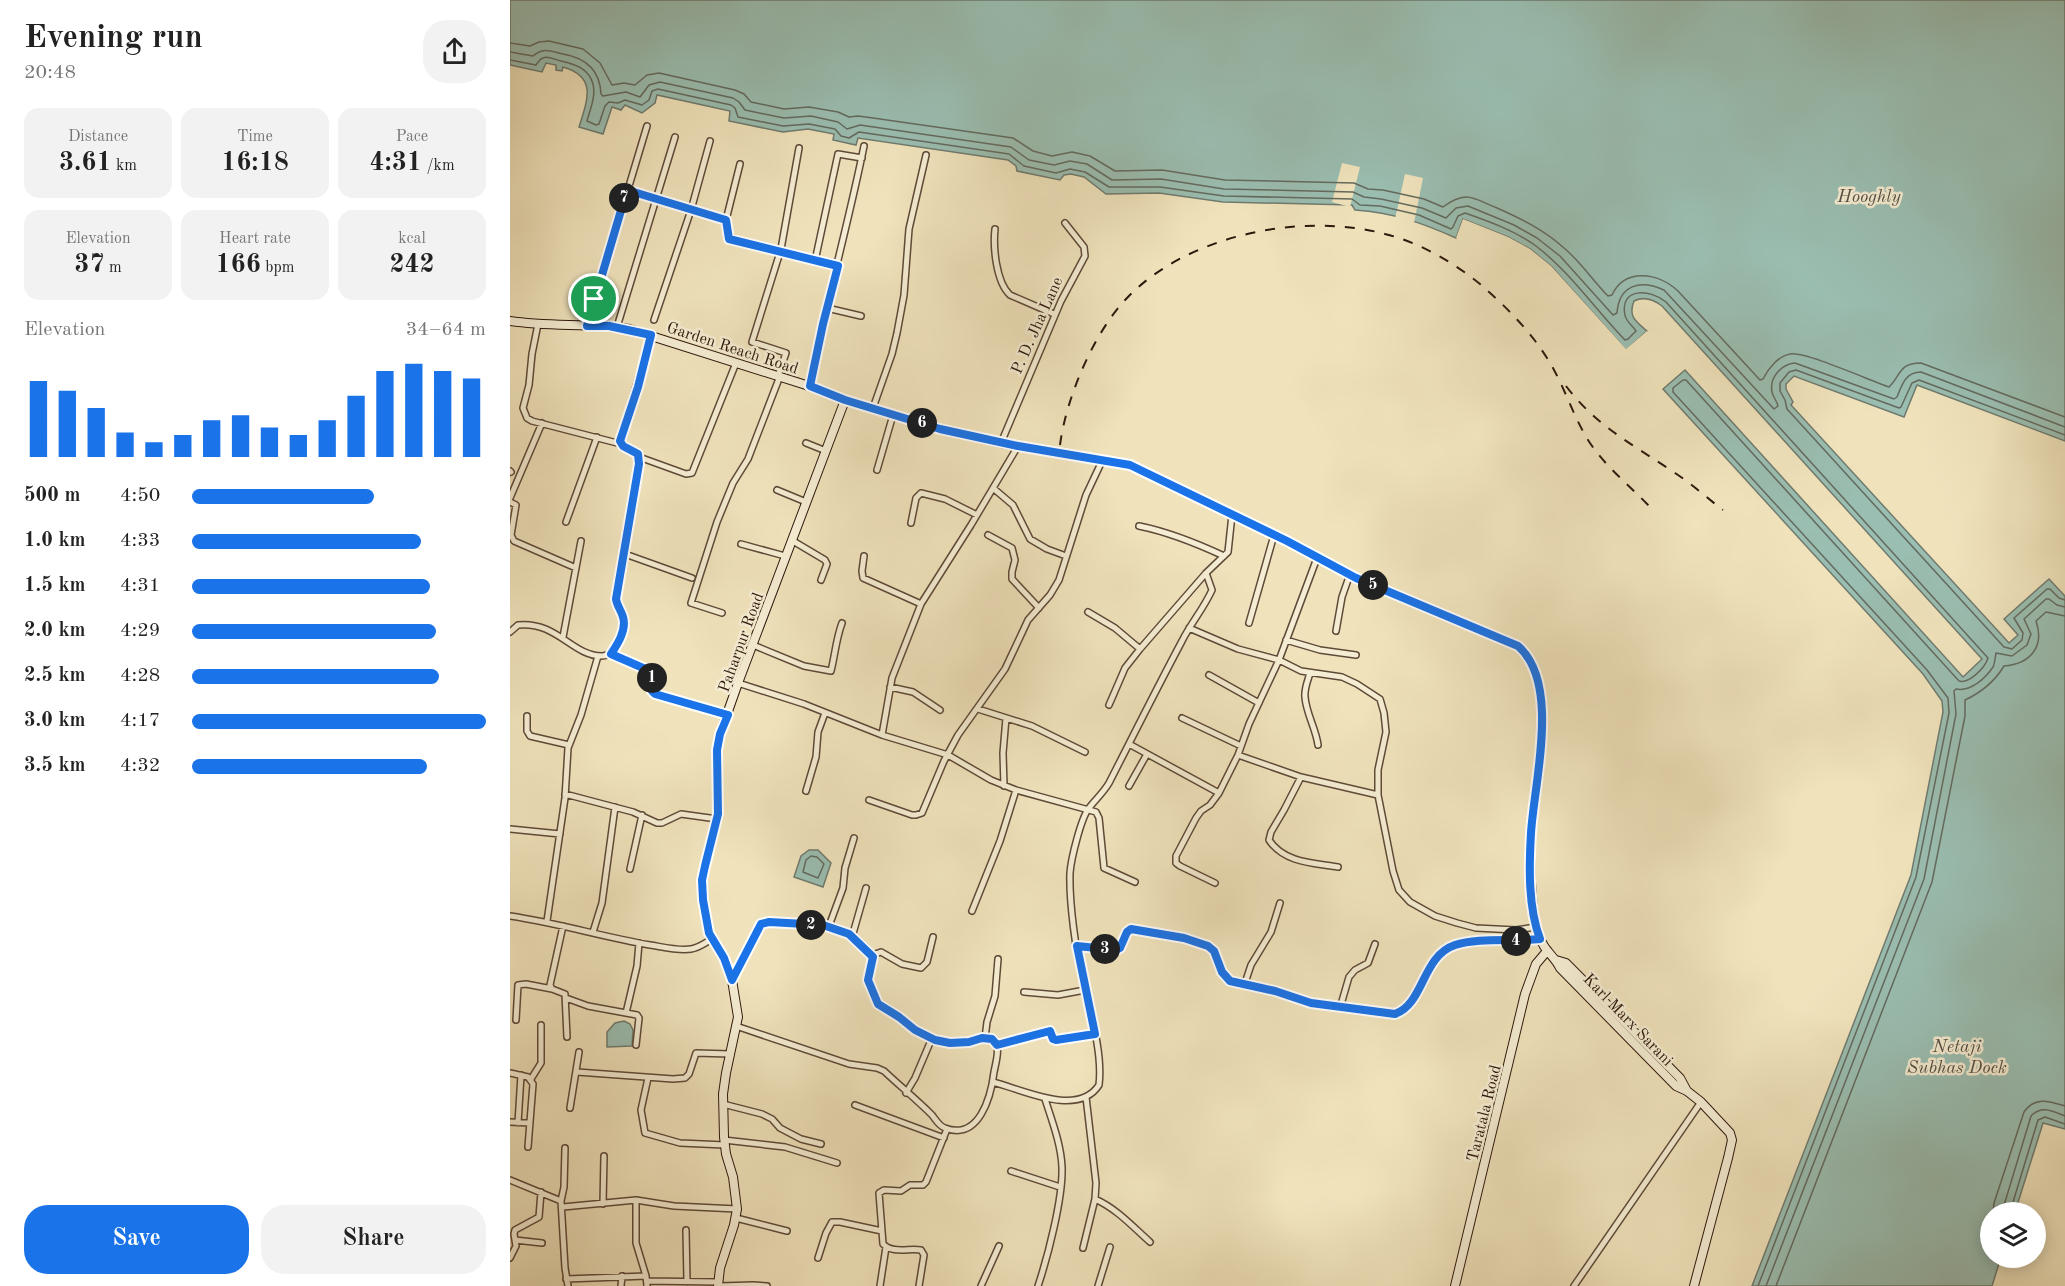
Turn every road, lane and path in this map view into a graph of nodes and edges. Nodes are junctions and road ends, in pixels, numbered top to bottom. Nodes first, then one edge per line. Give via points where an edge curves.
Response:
1 (647, 126) dead end
2 (675, 137) dead end
3 (710, 141) dead end
4 (864, 146) dead end
5 (799, 148) dead end
6 (926, 155) dead end
7 (862, 158) junction
8 (740, 164) dead end
9 (627, 190) junction
10 (656, 198) junction
11 (691, 210) junction
12 (726, 220) junction
13 (1065, 223) dead end
14 (994, 229) dead end
15 (778, 252) junction
16 (815, 261) junction
17 (838, 266) junction
18 (827, 308) junction
19 (1054, 314) junction
20 (861, 316) dead end
21 (654, 320) dead end
22 (510, 321) edge
23 (538, 324) junction
24 (587, 326) junction
25 (617, 327) junction
26 (651, 335) junction
27 (736, 363) junction
28 (779, 376) junction
29 (810, 386) junction
30 (845, 400) junction
31 (873, 408) junction
32 (893, 415) junction
33 (542, 423) junction
34 (597, 437) junction
35 (806, 442) dead end
36 (1001, 443) junction
37 (621, 444) junction
38 (1018, 446) junction
39 (826, 451) junction
40 (639, 457) junction
41 (1103, 459) junction
42 (877, 470) dead end
43 (993, 488) junction
44 (777, 490) dead end
45 (510, 500) edge
46 (806, 502) junction
47 (977, 515) junction
48 (1232, 515) junction
49 (566, 522) dead end
50 (911, 523) dead end
51 (511, 526) edge
52 (1139, 526) dead end
53 (988, 535) dead end
54 (1274, 535) junction
55 (581, 541) dead end
56 (793, 541) junction
57 (741, 544) dead end
58 (625, 554) junction
59 (785, 556) junction
60 (864, 556) dead end
61 (1066, 556) junction
62 (1224, 556) junction
63 (1317, 558) junction
64 (576, 568) junction
65 (1206, 573) junction
66 (1350, 574) junction
67 (692, 578) dead end
68 (821, 580) dead end
69 (921, 604) junction
70 (1039, 609) junction
71 (1088, 612) dead end
72 (722, 613) dead end
73 (1249, 623) dead end
74 (842, 624) dead end
75 (1189, 628) junction
76 (1336, 631) dead end
77 (510, 632) edge
78 (563, 637) junction
79 (1286, 640) junction
80 (753, 645) junction
81 (1140, 649) junction
82 (611, 654) junction
83 (1356, 655) dead end
84 (598, 656) junction
85 (1280, 660) junction
86 (1310, 673) junction
87 (1209, 675) dead end
88 (738, 684) junction
89 (890, 687) junction
90 (1258, 703) junction
91 (1108, 705) dead end
92 (978, 709) junction
93 (940, 710) dead end
94 (825, 713) junction
95 (728, 715) junction
96 (527, 716) dead end
97 (1006, 718) junction
98 (1182, 718) dead end
99 (882, 735) junction
100 (1129, 744) junction
101 (568, 745) junction
102 (1318, 745) dead end
103 (1241, 746) junction
104 (1085, 752) dead end
105 (1147, 754) junction
106 (948, 756) junction
107 (1238, 756) junction
108 (1301, 777) junction
109 (1004, 786) junction
110 (1129, 786) dead end
111 (1016, 790) junction
112 (806, 791) dead end
113 (1219, 793) junction
114 (565, 794) junction
115 (1378, 795) junction
116 (869, 800) dead end
117 (615, 807) junction
118 (1088, 809) junction
119 (642, 815) junction
120 (717, 819) junction
121 (510, 829) edge
122 (560, 834) junction
123 (854, 838) dead end
124 (1338, 867) dead end
125 (630, 869) dead end
126 (1135, 882) dead end
127 (1215, 883) dead end
128 (866, 888) dead end
129 (1280, 903) dead end
130 (972, 911) dead end
131 (510, 916) edge
132 (547, 921) junction
133 (563, 926) junction
134 (829, 926) junction
135 (1536, 927) junction
136 (593, 932) junction
137 (852, 937) junction
138 (933, 937) dead end
139 (712, 939) junction
140 (1540, 939) junction
141 (639, 943) junction
142 (1375, 944) dead end
143 (1077, 946) junction
144 (1547, 951) junction
145 (872, 955) junction
146 (998, 959) dead end
147 (732, 980) junction
148 (1245, 983) junction
149 (552, 989) junction
150 (1085, 990) junction
151 (1024, 992) dead end
152 (566, 998) junction
153 (1340, 1008) junction
154 (626, 1013) junction
155 (516, 1020) dead end
156 (541, 1025) dead end
157 (736, 1026) junction
158 (1095, 1034) junction
159 (567, 1037) dead end
160 (932, 1038) junction
161 (985, 1038) junction
162 (636, 1045) dead end
163 (997, 1045) junction
164 (579, 1052) dead end
165 (730, 1054) junction
166 (577, 1072) junction
167 (510, 1073) edge
168 (521, 1075) junction
169 (648, 1078) junction
170 (531, 1079) junction
171 (993, 1082) junction
172 (906, 1093) junction
173 (1086, 1097) junction
174 (1045, 1100) junction
175 (1701, 1102) junction
176 (723, 1104) junction
177 (855, 1105) dead end
178 (570, 1108) dead end
179 (510, 1122) edge
180 (518, 1123) junction
181 (530, 1123) junction
182 (947, 1129) junction
183 (944, 1138) junction
184 (724, 1143) junction
185 (821, 1144) dead end
186 (528, 1147) dead end
187 (565, 1148) dead end
188 (604, 1156) dead end
189 (837, 1163) dead end
190 (1011, 1171) dead end
191 (510, 1180) edge
192 (1060, 1187) junction
193 (541, 1192) junction
194 (1095, 1199) junction
195 (636, 1200) junction
196 (562, 1204) junction
197 (603, 1204) junction
198 (737, 1209) junction
199 (736, 1218) junction
200 (686, 1230) dead end
201 (787, 1231) dead end
202 (882, 1232) junction
203 (515, 1239) junction
204 (1150, 1242) dead end
205 (542, 1243) dead end
206 (999, 1246) dead end
207 (886, 1247) junction
208 (1110, 1247) dead end
209 (1083, 1248) dead end
210 (510, 1258) edge
211 (818, 1258) dead end
212 (622, 1276) junction
213 (566, 1279) junction
214 (647, 1281) edge
215 (687, 1282) junction
216 (719, 1285) edge
217 (568, 1286) edge
218 (621, 1286) edge
219 (767, 1286) edge
220 (880, 1286) edge
221 (919, 1286) edge
222 (981, 1286) edge
223 (1038, 1286) edge
224 (1098, 1286) edge
225 (1455, 1286) edge
226 (1574, 1286) edge
227 (1694, 1286) edge

1 - 9 street
2 - 10 street
3 - 11 street
4 - 7 street
5 - 15 street
6 - 31 street via 909,229 897,333
7 - 16 street via 838,154
7 - 17 street
8 - 12 street
9 - 10 street
9 - 24 street
10 - 11 street
10 - 25 street
11 - 12 street
11 - 21 street
12 - 15 street via 729,239
13 - 19 street, P. D. Jha Lane via 1086,252
14 - 19 street via 995,253 1006,291
15 - 16 street
15 - 28 street via 752,342 786,353
16 - 17 street
17 - 18 street
18 - 20 street
18 - 29 street
19 - 36 street, P. D. Jha Lane
22 - 23 main road, Garden Reach Road
23 - 24 main road, Garden Reach Road
23 - 33 street via 523,408 527,418
24 - 25 main road, Garden Reach Road
25 - 26 main road, Garden Reach Road
26 - 27 main road, Garden Reach Road
26 - 37 street
27 - 28 main road, Garden Reach Road
27 - 40 street via 692,473
28 - 29 main road, Garden Reach Road
28 - 72 street via 748,459 717,522 691,603
29 - 30 main road, Garden Reach Road
30 - 31 main road, Garden Reach Road
30 - 39 main road, Paharpur Road
31 - 32 main road, Garden Reach Road
32 - 36 main road, Garden Reach Road
32 - 42 street
33 - 34 street
33 - 45 street
34 - 37 street
34 - 49 street
35 - 39 street
36 - 38 main road, Garden Reach Road
37 - 40 street
38 - 41 main road, Garden Reach Road
38 - 43 street
39 - 46 main road, Paharpur Road
40 - 58 street
41 - 48 main road, Garden Reach Road via 1144,471
41 - 61 street via 1086,495
43 - 47 street
43 - 61 street via 1013,505 1034,543
44 - 46 street
45 - 51 street via 516,505
46 - 56 main road, Paharpur Road
47 - 50 street via 945,499 921,493 916,498
47 - 69 street
48 - 54 main road, Garden Reach Road
48 - 62 street via 1230,545
51 - 64 street via 514,541
52 - 62 street via 1164,531
53 - 70 street via 1012,548 1012,579
54 - 63 main road, Garden Reach Road
54 - 73 street
55 - 64 street
56 - 59 main road, Paharpur Road
56 - 68 street via 825,560
57 - 59 street
58 - 67 street
58 - 82 street via 616,599 624,626
59 - 80 main road, Paharpur Road
60 - 69 street via 863,578
61 - 70 street via 1059,580
62 - 65 street
63 - 66 main road, Garden Reach Road
63 - 79 street
64 - 78 street
65 - 75 street via 1212,590
65 - 81 street
66 - 76 street
66 - 135 main road, Garden Reach Road via 1509,640 1527,653 1540,692 1543,720 1531,833
69 - 89 street
70 - 92 street via 1028,620 1005,669
71 - 81 street
74 - 80 street via 831,671 804,666
75 - 85 street via 1238,649
75 - 100 street
77 - 78 street via 518,625 535,624
78 - 84 street
79 - 83 street
79 - 85 street
80 - 88 main road, Paharpur Road
81 - 91 street via 1125,668
82 - 84 street
82 - 95 street via 650,671 655,694
84 - 101 street
85 - 86 street
85 - 90 street
86 - 102 street via 1305,700
86 - 115 street via 1342,677 1380,699 1386,732 1378,770
87 - 90 street
88 - 94 street
88 - 95 main road, Paharpur Road
89 - 93 street via 913,693
89 - 99 street
90 - 103 street
92 - 97 street
92 - 106 street
94 - 99 street
94 - 112 street
95 - 120 main road, Paharpur Road via 717,750
96 - 101 street via 530,736
97 - 104 street
97 - 109 street
98 - 103 street
99 - 106 street
100 - 105 street
100 - 118 street via 1101,796
101 - 114 street
103 - 107 street
105 - 110 street
105 - 113 street
106 - 109 street
106 - 116 street via 919,815
107 - 108 street
107 - 113 street
108 - 115 street
108 - 124 street via 1269,840 1283,855
109 - 111 street
111 - 118 street
111 - 130 street
113 - 127 street via 1196,818 1175,860 1179,866
114 - 117 street
114 - 122 street
115 - 135 street via 1393,871 1410,902 1435,916 1476,928
117 - 119 street
117 - 136 street via 602,903
118 - 126 street via 1100,818 1104,868
118 - 143 street via 1070,875
119 - 120 street via 662,823 677,814
119 - 125 street
120 - 139 main road, Paharpur Road via 702,880 706,924
121 - 122 street
122 - 132 street
123 - 134 street via 843,888
128 - 137 street
129 - 148 street via 1271,932
131 - 132 street
132 - 133 street
133 - 136 street
133 - 149 street
134 - 137 street
134 - 147 street via 761,924
135 - 140 main road, Garden Reach Road
136 - 141 street
137 - 145 street
138 - 145 street via 927,962 921,968 902,964 880,952
139 - 141 street via 692,949
139 - 147 main road, Paharpur Road
140 - 144 main road, Garden Reach Road
140 - 153 street via 1455,945 1424,975 1410,1004 1401,1012
141 - 154 street via 638,966
142 - 153 street via 1368,963 1349,976
143 - 148 street via 1116,950 1122,946 1127,932 1134,929 1184,938 1208,946 1226,978
143 - 150 street
144 - 175 main road, Karl Marx Sarani via 1661,1072
144 - 225 main road, Taratala Road via 1536,964 1525,994
145 - 160 street via 868,980 878,1004
146 - 161 street via 995,996
147 - 157 main road, Paharpur Road
148 - 153 street
149 - 152 street via 564,992
149 - 155 street via 519,983
150 - 151 street via 1049,995
150 - 158 street
152 - 154 street
152 - 159 street
154 - 162 street via 639,1018
156 - 170 street via 541,1063
157 - 165 main road, Paharpur Road
157 - 172 street via 849,1064 877,1068
158 - 163 street via 1056,1040 1050,1031
158 - 173 street via 1099,1085
160 - 161 street via 950,1043
160 - 172 street
161 - 163 street
163 - 171 street
164 - 166 street
165 - 169 street via 696,1053 685,1078
165 - 176 main road, Paharpur Road
166 - 169 street
166 - 178 street
167 - 168 street
168 - 170 street
168 - 180 street
169 - 184 street via 641,1110 645,1133 680,1143
170 - 181 street
171 - 174 street
171 - 182 street via 978,1118 962,1131
172 - 182 street
173 - 174 street
173 - 194 street
174 - 192 street via 1060,1152
175 - 226 street
175 - 227 main road, Karl Marx Sarani via 1726,1127 1732,1140
176 - 184 main road, Paharpur Road
176 - 185 street via 762,1114 801,1139
177 - 183 street
179 - 180 street
180 - 181 street
181 - 186 street
182 - 183 street
183 - 202 street via 923,1185 879,1193
184 - 189 street via 785,1147
184 - 198 main road, Paharpur Road via 734,1177
187 - 196 street
188 - 197 street
190 - 192 street
191 - 193 street
192 - 223 street
193 - 196 street
193 - 203 street via 539,1217 515,1230
194 - 204 street via 1117,1211
194 - 209 street
195 - 197 street
195 - 198 street
195 - 214 street via 636,1243
196 - 197 street
196 - 213 street
198 - 199 main road, Paharpur Road
199 - 201 street
199 - 216 main road, Paharpur Road via 720,1268
200 - 215 street
202 - 207 street
202 - 211 street via 832,1222
203 - 205 street
203 - 210 street
206 - 222 street
207 - 220 street
207 - 221 street via 921,1250 924,1255
208 - 224 street
212 - 213 street
212 - 214 street
212 - 218 street
213 - 217 street
214 - 215 street
215 - 216 street
216 - 219 street

